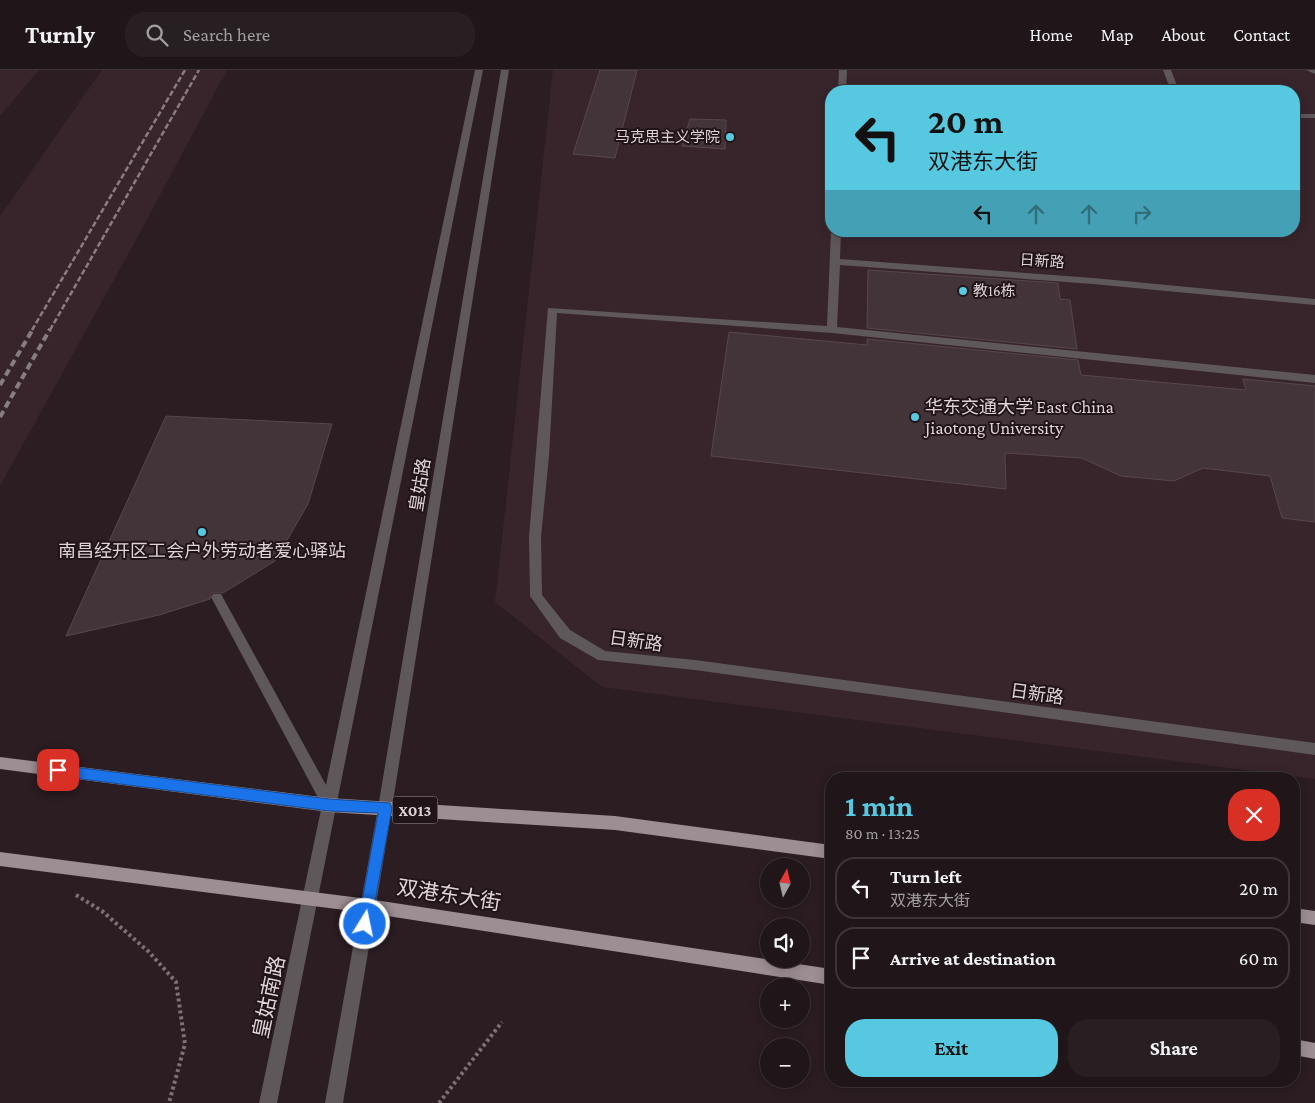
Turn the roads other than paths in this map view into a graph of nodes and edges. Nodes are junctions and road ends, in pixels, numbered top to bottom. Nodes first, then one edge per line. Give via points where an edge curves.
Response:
1 (479, 70) edge
2 (505, 70) edge
3 (842, 70) edge
4 (1167, 70) edge
5 (1310, 70) edge
6 (1315, 72) edge
7 (842, 85) edge
8 (1173, 85) edge
9 (1300, 116) edge
10 (1315, 116) edge
11 (836, 237) edge
12 (835, 262) junction
13 (1315, 302) edge
14 (832, 330) junction
15 (1315, 379) edge
16 (217, 597) dead end
17 (1315, 750) edge
18 (0, 763) edge
19 (329, 805) junction
20 (385, 808) junction
21 (825, 851) edge
22 (0, 859) edge
23 (310, 899) junction
24 (368, 906) junction
25 (1300, 916) edge
26 (1315, 918) edge
27 (825, 976) edge
28 (1300, 1048) edge
29 (1315, 1050) edge
30 (268, 1103) edge
31 (334, 1103) edge

1 - 19 street, 皇姑路
2 - 20 street, 皇姑路
3 - 7 street
4 - 8 street
5 - 6 street
9 - 10 street
11 - 12 street
12 - 13 street, 日新路
12 - 14 street
14 - 15 street, 日新路
14 - 17 street, 日新路 via 552,310 535,537 536,596 565,634 603,656 704,666
16 - 19 street
18 - 19 main road, X013
19 - 20 main road, X013
19 - 23 street, 皇姑路
20 - 21 main road, X013 via 615,823
20 - 24 street, 皇姑路
22 - 23 main road, 双港东大街
23 - 24 main road, 双港东大街
23 - 30 street, 皇姑南路
24 - 27 main road, 双港东大街
24 - 31 street
25 - 26 main road
28 - 29 main road

